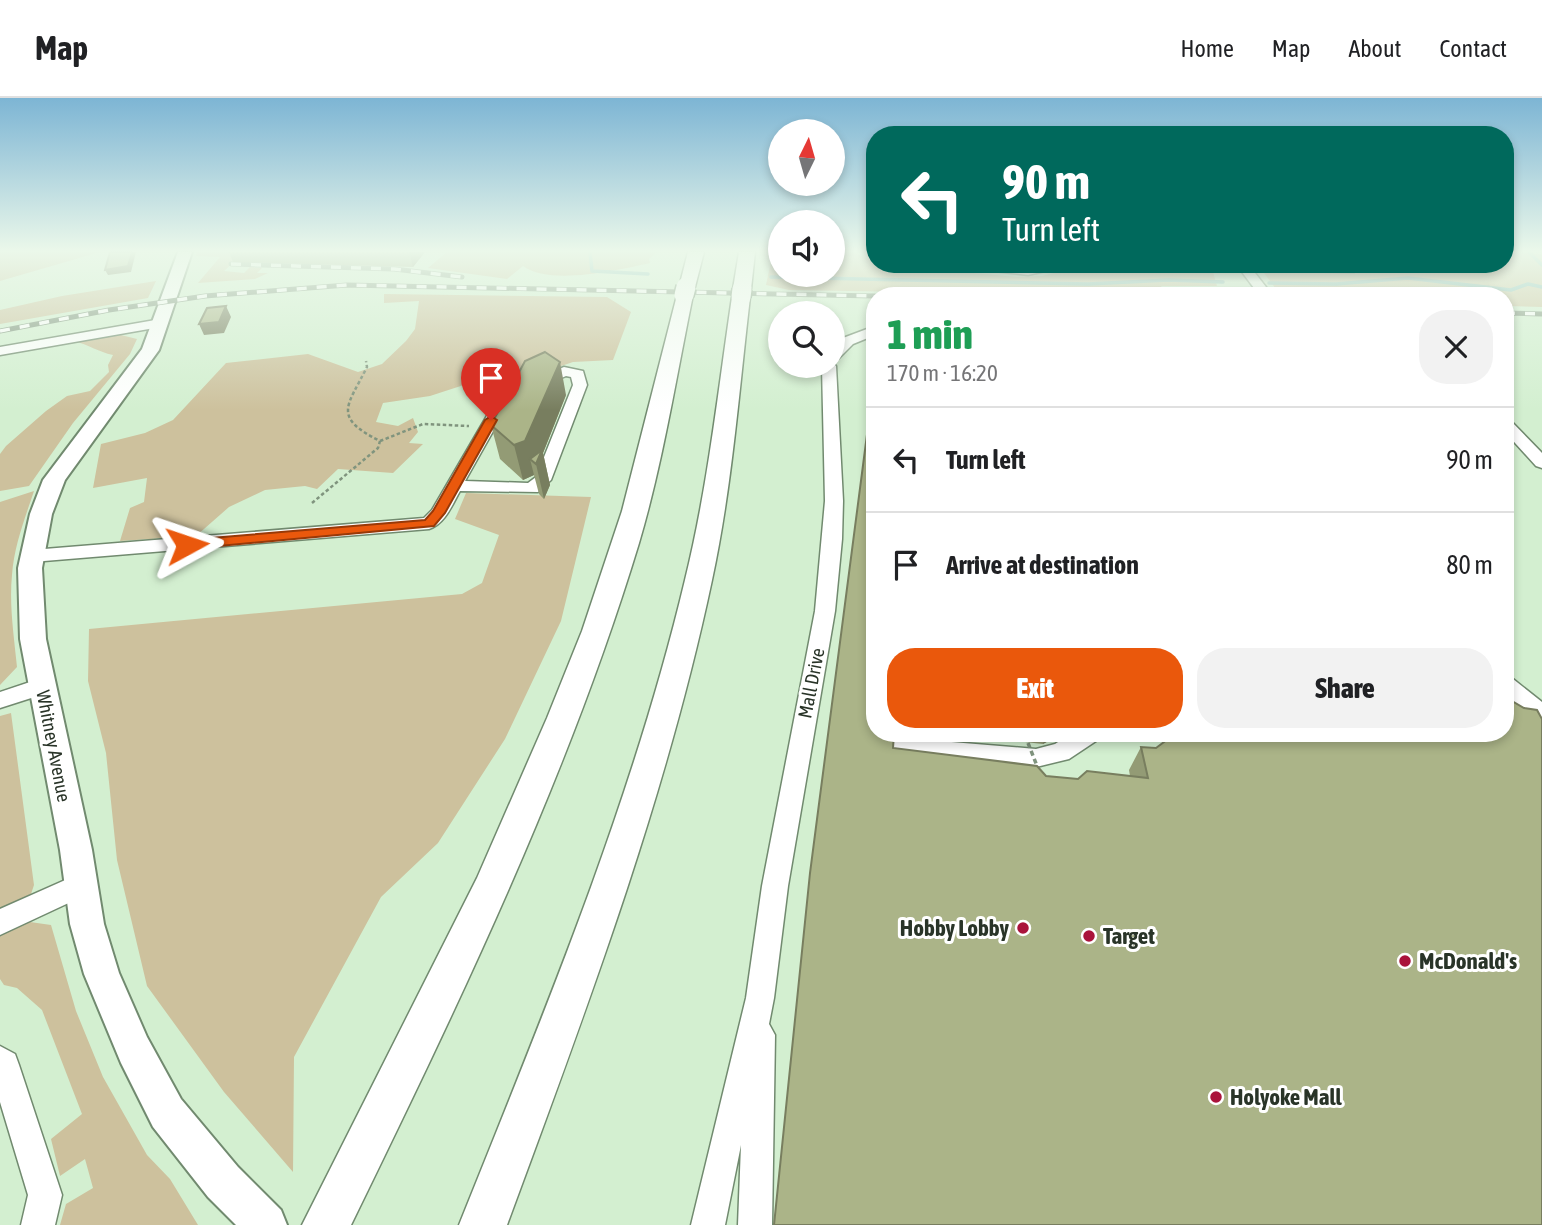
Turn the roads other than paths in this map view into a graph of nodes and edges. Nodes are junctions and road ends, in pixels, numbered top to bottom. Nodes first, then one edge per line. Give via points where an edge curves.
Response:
1 (167, 305) edge
2 (682, 305) edge
3 (740, 305) edge
4 (161, 323) junction
5 (866, 334) edge
6 (845, 344) edge
7 (0, 351) edge
8 (830, 378) edge
9 (1514, 433) edge
10 (1542, 463) edge
11 (454, 486) junction
12 (32, 556) junction
13 (42, 686) junction
14 (1514, 692) edge
15 (0, 700) edge
16 (1542, 714) edge
17 (1077, 742) edge
18 (891, 746) edge
19 (81, 885) junction
20 (0, 922) edge
21 (761, 998) junction
22 (3, 1074) edge
23 (256, 1214) edge
24 (38, 1225) edge
25 (326, 1225) edge
26 (483, 1225) edge
27 (708, 1225) edge
28 (755, 1225) edge

1 - 4 main road, Whitney Avenue
2 - 25 highway via 643,482 575,689 483,905
3 - 26 highway via 711,521 665,708 610,882
4 - 7 street
4 - 12 main road, Whitney Avenue via 150,349 54,481
5 - 6 street
8 - 21 street, Mall Drive via 832,549 775,886
9 - 10 street
11 - 11 street via 504,398 564,371 578,374 580,385 543,480 532,488
11 - 12 street via 429,523
12 - 13 main road, Whitney Avenue via 33,639
13 - 15 street
13 - 19 main road, Whitney Avenue
14 - 16 street
17 - 18 street via 1061,752 1036,758
19 - 20 street
19 - 23 main road, Whitney Avenue via 102,974 167,1113 223,1182
21 - 27 street, Mall Drive
21 - 28 street, Mall Drive
22 - 24 street via 45,1195

